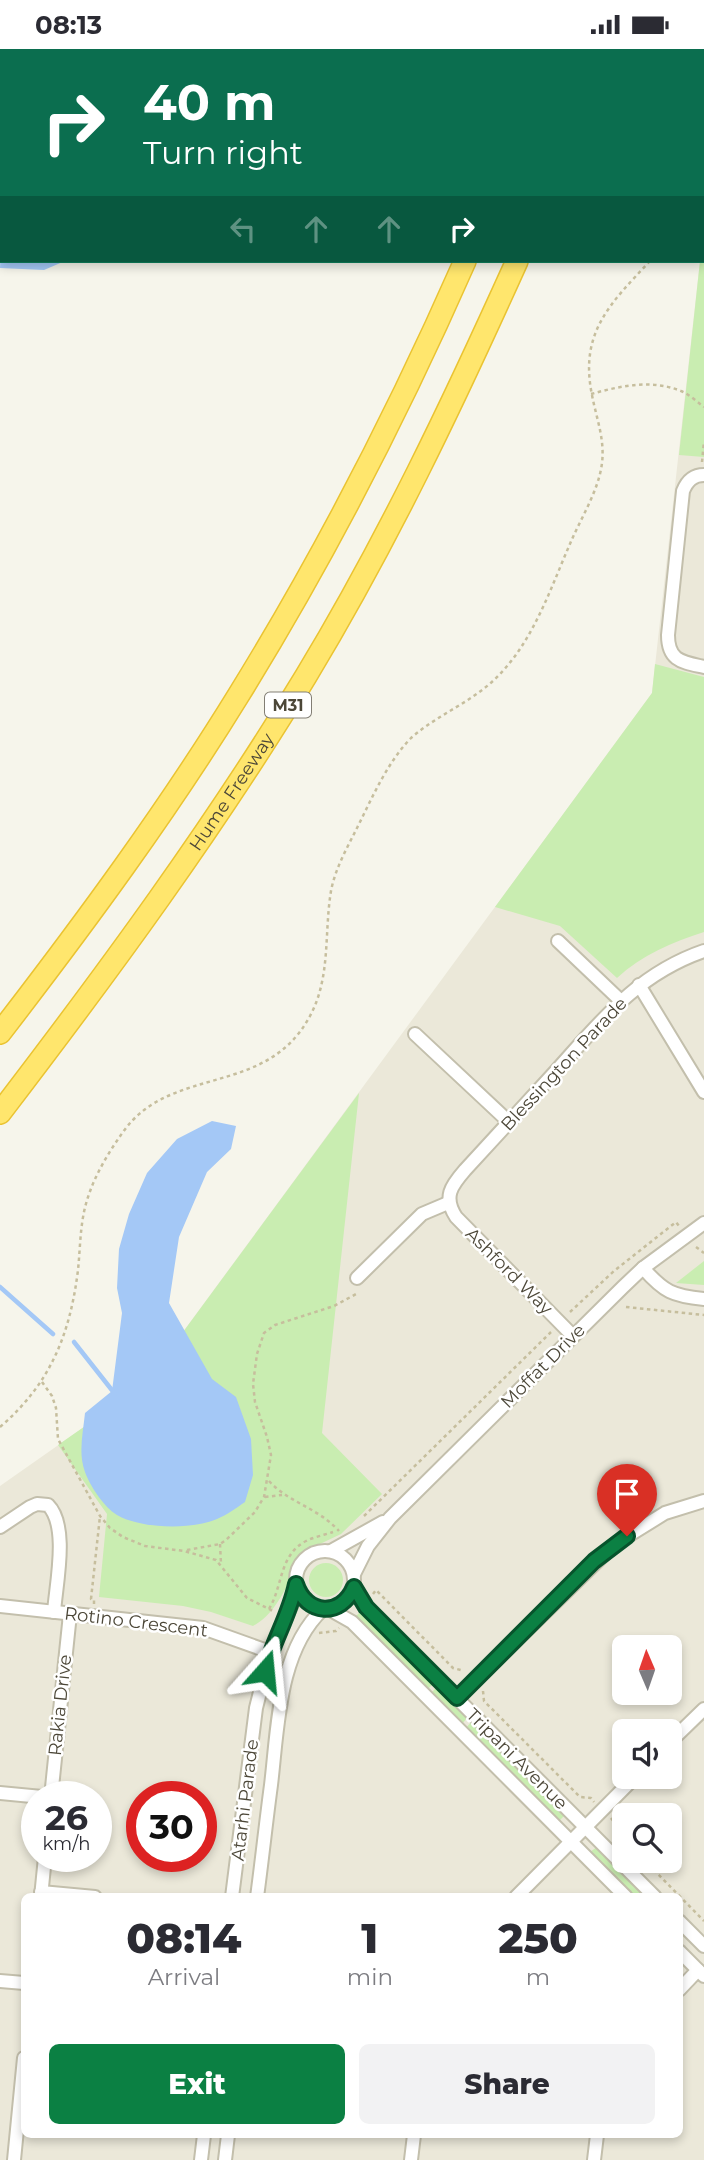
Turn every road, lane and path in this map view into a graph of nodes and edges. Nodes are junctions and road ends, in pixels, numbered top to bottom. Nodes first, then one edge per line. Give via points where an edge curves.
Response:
1 (464, 263) edge
2 (516, 263) edge
3 (648, 263) edge
4 (591, 394) junction
5 (704, 407) edge
6 (704, 441) edge
7 (703, 471) edge
8 (704, 667) edge
9 (558, 941) dead end
10 (704, 951) edge
11 (639, 985) junction
12 (621, 1001) junction
13 (0, 1033) edge
14 (415, 1034) dead end
15 (704, 1092) edge
16 (0, 1114) edge
17 (509, 1122) junction
18 (449, 1203) junction
19 (704, 1223) edge
20 (686, 1235) junction
21 (704, 1253) edge
22 (643, 1268) junction
23 (357, 1278) dead end
24 (360, 1292) dead end
25 (704, 1299) edge
26 (626, 1307) dead end
27 (704, 1315) edge
28 (560, 1322) junction
29 (573, 1336) junction
30 (0, 1427) edge
31 (268, 1481) junction
32 (282, 1495) junction
33 (264, 1497) junction
34 (704, 1501) edge
35 (100, 1516) dead end
36 (360, 1518) dead end
37 (390, 1518) junction
38 (0, 1527) edge
39 (339, 1530) junction
40 (350, 1542) junction
41 (220, 1544) junction
42 (184, 1551) dead end
43 (331, 1551) junction
44 (221, 1565) dead end
45 (354, 1580) junction
46 (296, 1584) junction
47 (0, 1606) edge
48 (269, 1609) dead end
49 (326, 1609) junction
50 (54, 1612) junction
51 (70, 1614) junction
52 (93, 1616) junction
53 (270, 1652) junction
54 (457, 1698) junction
55 (704, 1709) edge
56 (682, 1730) edge
57 (53, 1781) edge
58 (623, 1789) edge
59 (0, 1793) edge
60 (21, 1795) edge
61 (584, 1827) junction
62 (571, 1841) junction
63 (43, 1872) edge
64 (657, 1873) edge
65 (41, 1893) edge
66 (233, 1893) edge
67 (257, 1893) edge
68 (520, 1893) edge
69 (622, 1893) edge
70 (651, 1893) edge
71 (677, 1893) edge
72 (683, 1899) edge
73 (704, 1920) edge
74 (683, 1925) edge
75 (704, 1946) edge
76 (683, 1955) edge
77 (701, 1973) edge
78 (0, 1981) edge
79 (21, 1983) edge
80 (683, 1987) edge
81 (21, 2089) edge
82 (204, 2138) edge
83 (228, 2138) edge
84 (414, 2138) edge
85 (597, 2138) edge
86 (14, 2160) edge
87 (201, 2160) edge
88 (225, 2160) edge
89 (411, 2160) edge
90 (594, 2160) edge

1 - 13 highway, M31 via 371,461 238,697 168,804
2 - 16 highway, Hume Freeway / M31 via 404,500 306,675 170,884
3 - 4 path via 600,320 589,356
4 - 5 path via 619,386 655,385 682,391
4 - 30 path via 602,440 600,475 524,643 490,683 411,737 384,774 336,874 320,991 298,1034 258,1065 155,1101 136,1116 113,1146 84,1211 75,1290 59,1349 42,1382
6 - 7 path
7 - 8 street via 683,491 668,642 678,660
9 - 12 street
10 - 11 street, Blessington Parade
11 - 12 street, Blessington Parade
11 - 15 street
12 - 17 street, Blessington Parade
14 - 17 street
17 - 18 street, Blessington Parade via 453,1183
18 - 23 street via 422,1214
18 - 28 street, Ashford Way via 456,1217
19 - 20 street, Moffat Drive
20 - 21 path
20 - 22 street, Moffat Drive
20 - 28 path via 676,1222
22 - 25 street via 673,1295
22 - 29 street, Moffat Drive
24 - 31 path via 264,1333 253,1393 270,1447
26 - 27 path
28 - 29 street, Ashford Way
28 - 36 path
29 - 37 street, Moffat Drive
31 - 32 path
31 - 33 path
32 - 33 path
32 - 39 path via 316,1510
33 - 41 path via 244,1525
34 - 54 street via 665,1513 615,1544
35 - 52 path
37 - 40 street, Moffat Drive
37 - 45 street, Moffat Drive via 362,1554
38 - 50 street via 37,1504 48,1506 56,1515 60,1542
39 - 40 path
39 - 48 path via 308,1540 292,1551
40 - 43 street, Moffat Drive
41 - 42 path
41 - 44 path
43 - 45 street via 346,1559
43 - 46 street via 306,1558
45 - 49 street via 345,1602
45 - 54 street, Tripani Avenue via 366,1607
46 - 49 street via 305,1601
46 - 53 street, Atarhi Parade via 293,1602
47 - 50 street, Rotino Crescent
49 - 62 street, Tripani Avenue via 352,1622
49 - 67 street, Atarhi Parade via 306,1628 287,1678
50 - 51 street, Rotino Crescent
51 - 52 street, Rotino Crescent
51 - 57 street, Rakia Drive
52 - 53 street, Rotino Crescent via 204,1628
53 - 66 street, Atarhi Parade via 256,1707
54 - 61 street, Tripani Avenue
55 - 56 street
58 - 61 street
59 - 60 street
61 - 62 street
61 - 70 street, Tripani Avenue
62 - 68 street
62 - 69 street, Tripani Avenue
63 - 65 street
64 - 71 path
72 - 73 path
74 - 75 street
76 - 77 street
77 - 80 street
78 - 79 street
81 - 86 street
82 - 87 street
83 - 88 street
84 - 89 street
85 - 90 street

